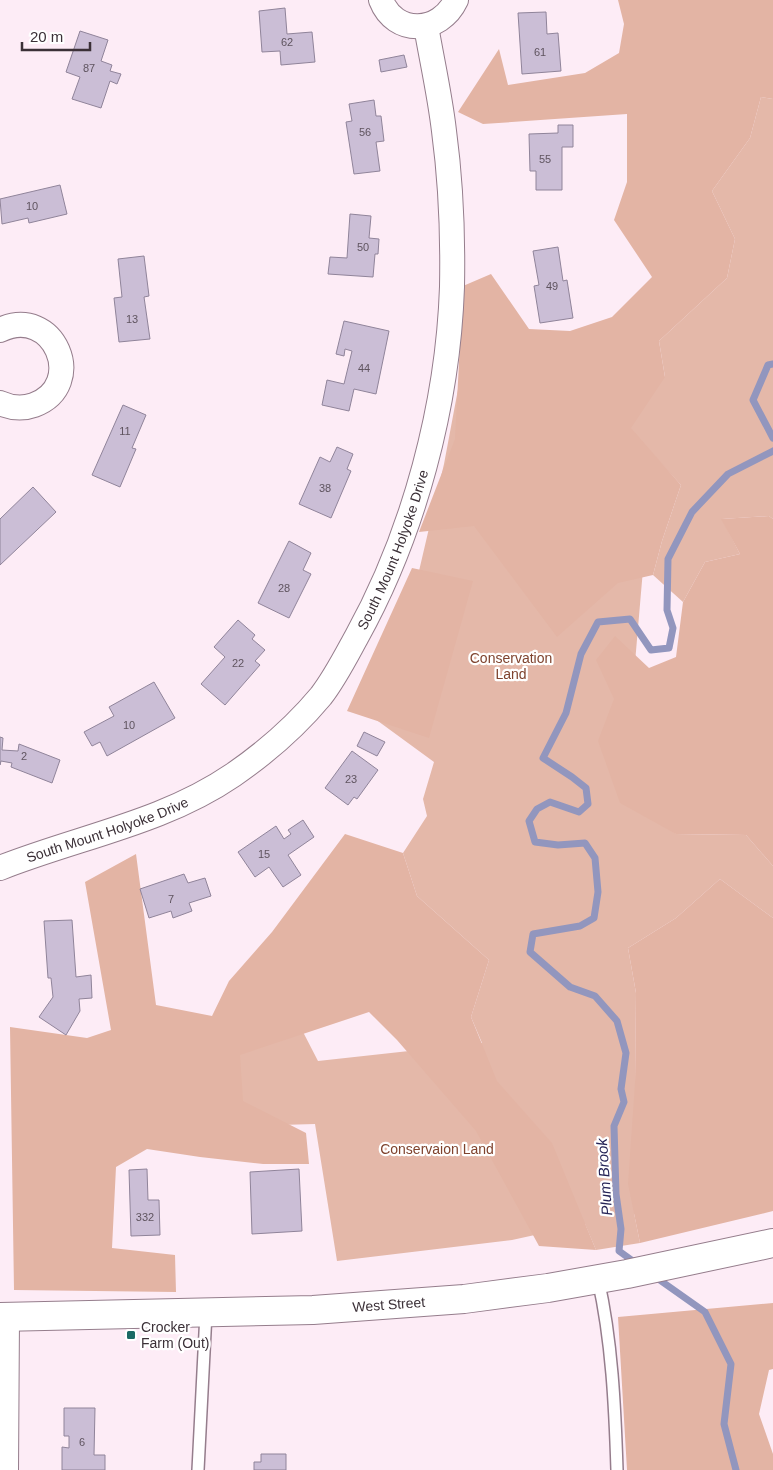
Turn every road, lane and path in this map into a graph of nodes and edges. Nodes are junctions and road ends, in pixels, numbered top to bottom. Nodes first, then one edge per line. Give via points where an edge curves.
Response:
1 (381, 0) edge
2 (456, 0) edge
3 (426, 26) junction
4 (0, 330) edge
5 (0, 403) edge
6 (0, 868) edge
7 (773, 1243) edge
8 (598, 1279) junction
9 (206, 1313) junction
10 (3, 1317) edge
11 (6, 1470) edge
12 (198, 1470) edge
13 (617, 1470) edge

1 - 3 street via 389,15 400,22
2 - 3 street via 444,17
3 - 6 street, South Mount Holyoke Drive via 444,130 450,188 450,332 443,382 418,488 395,557 369,614 321,695 279,739 232,776 169,810
4 - 5 street via 18,325 40,330 53,342 61,363 56,386 41,402 19,408
7 - 8 main road, West Street
8 - 9 main road, West Street via 435,1301 313,1310
8 - 13 lane via 604,1307
9 - 10 main road, West Street
9 - 12 lane
10 - 11 street

